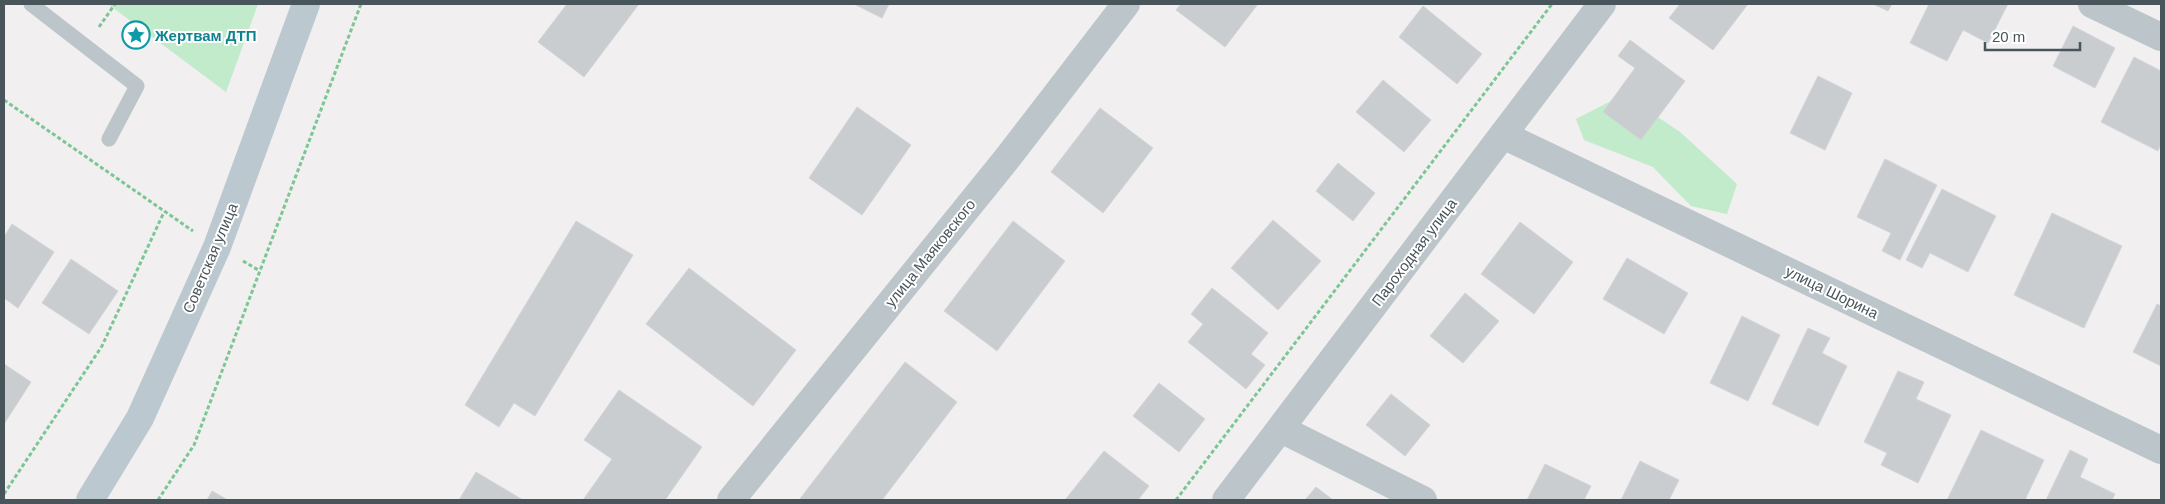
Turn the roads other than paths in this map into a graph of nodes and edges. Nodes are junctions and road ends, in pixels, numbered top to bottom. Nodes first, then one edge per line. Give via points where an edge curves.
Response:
1 (31, 4) edge
2 (306, 4) edge
3 (1126, 4) edge
4 (1602, 4) edge
5 (2092, 4) edge
6 (2161, 37) edge
7 (1503, 135) junction
8 (109, 140) dead end
9 (1281, 429) junction
10 (2161, 450) edge
11 (90, 500) edge
12 (731, 500) edge
13 (1226, 500) edge
14 (1423, 500) edge

1 - 8 lane via 137,86
2 - 11 street, Советская улица via 217,247 140,418
3 - 12 street, улица Маяковского via 1009,156
4 - 7 street, Пароходная улица
5 - 6 street
7 - 9 street, Пароходная улица
7 - 10 street, улица Шорина
9 - 13 street, Пароходная улица
9 - 14 street

